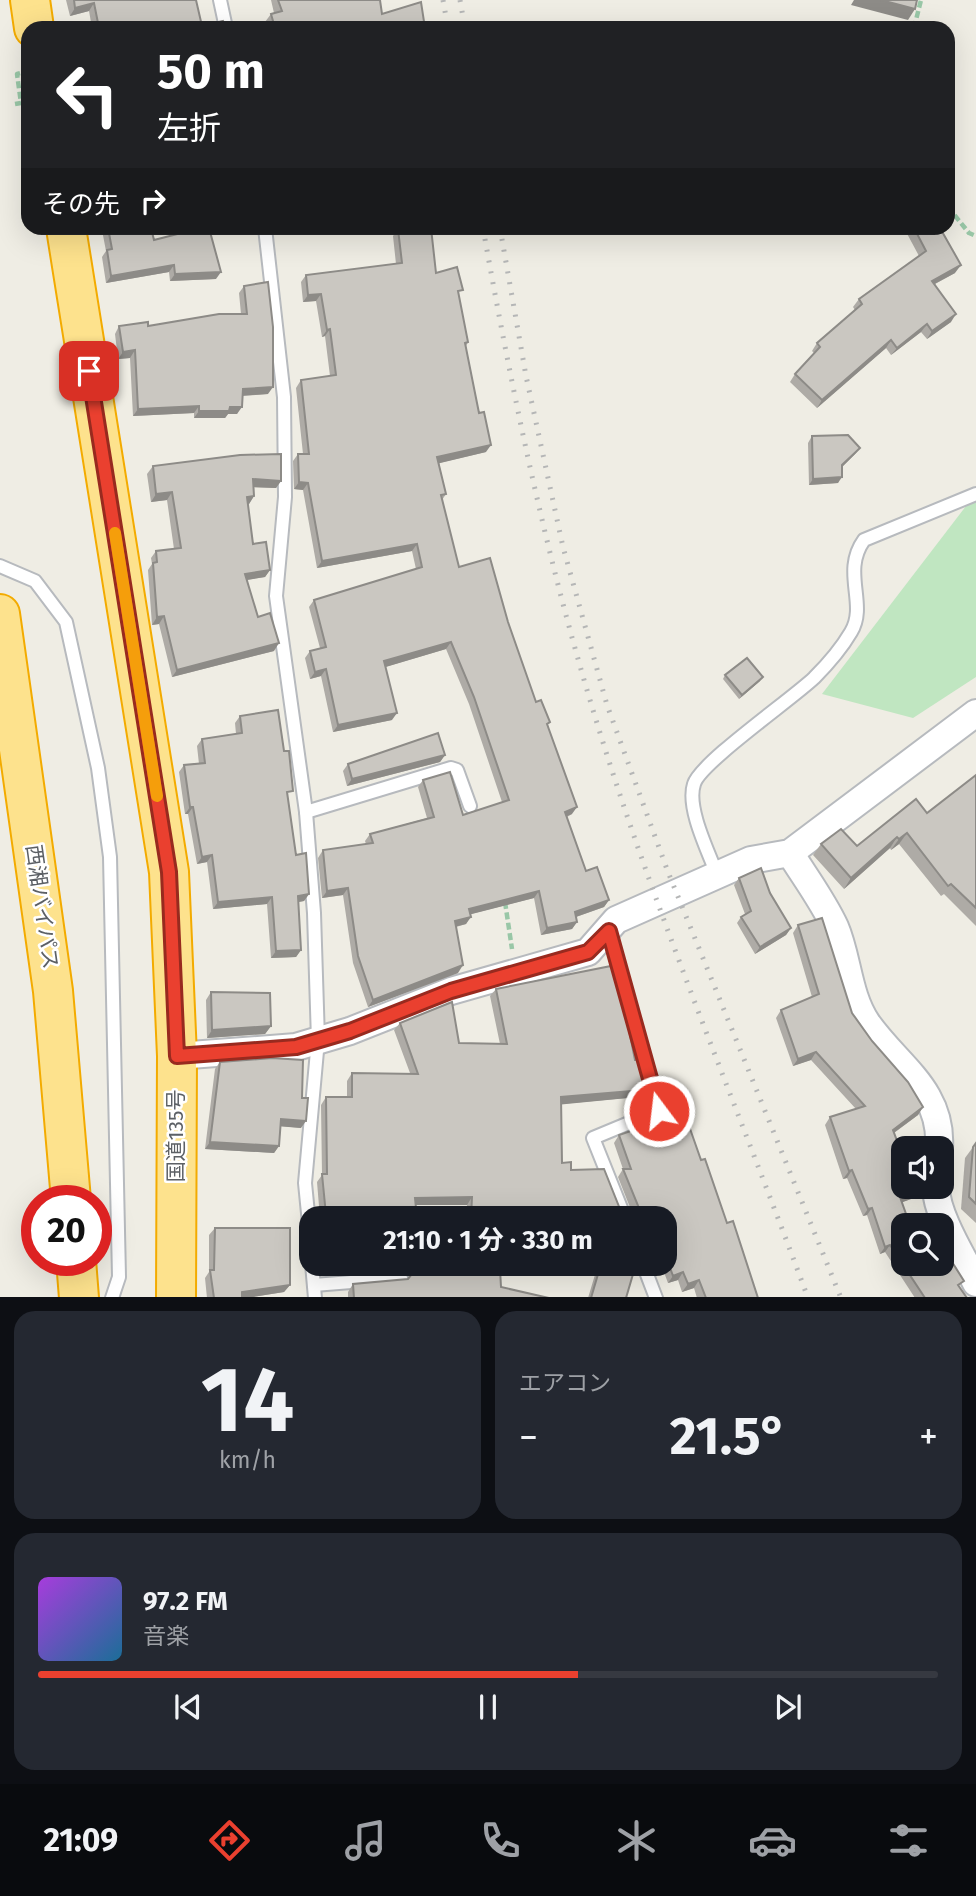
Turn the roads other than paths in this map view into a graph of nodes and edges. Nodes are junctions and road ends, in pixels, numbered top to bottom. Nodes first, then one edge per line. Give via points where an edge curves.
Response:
1 (30, 0) edge
2 (220, 0) edge
3 (33, 21) edge
4 (224, 21) edge
5 (67, 235) edge
6 (266, 235) edge
7 (976, 494) edge
8 (0, 566) edge
9 (0, 614) edge
10 (0, 705) edge
11 (976, 713) edge
12 (470, 806) dead end
13 (306, 812) junction
14 (790, 853) junction
15 (718, 877) junction
16 (609, 931) junction
17 (318, 1040) junction
18 (177, 1056) junction
19 (940, 1136) edge
20 (55, 1185) edge
21 (70, 1185) edge
22 (938, 1199) edge
23 (307, 1206) edge
24 (620, 1206) edge
25 (62, 1276) edge
26 (77, 1276) edge
27 (648, 1276) edge
28 (401, 1278) edge
29 (976, 1283) edge
30 (315, 1291) edge
31 (64, 1297) edge
32 (79, 1297) edge
33 (112, 1297) edge
34 (176, 1297) edge
35 (656, 1297) edge

1 - 3 highway
2 - 4 lane
5 - 18 highway, 国道135号 via 169,872
6 - 13 lane via 284,397 285,496 276,596
7 - 15 lane via 864,540 855,553 852,572 853,629 839,649 814,678 694,782 698,825
8 - 33 lane via 35,581 66,622 98,768 110,857 119,1277
9 - 21 highway, 西湘バイパス via 53,991
10 - 20 highway, 西湘バイパス via 39,993
11 - 14 street
12 - 13 lane via 457,770 451,768
13 - 17 lane
14 - 15 street via 751,860
14 - 19 street via 835,927 866,1021 930,1098 941,1125
15 - 16 street via 616,920
16 - 17 street via 588,952 451,991
16 - 24 lane via 659,1111 593,1138
17 - 18 street via 296,1047
17 - 23 lane via 305,1183
18 - 34 highway, 国道135号
22 - 29 street
25 - 31 highway
26 - 32 highway
27 - 35 lane
28 - 30 lane

